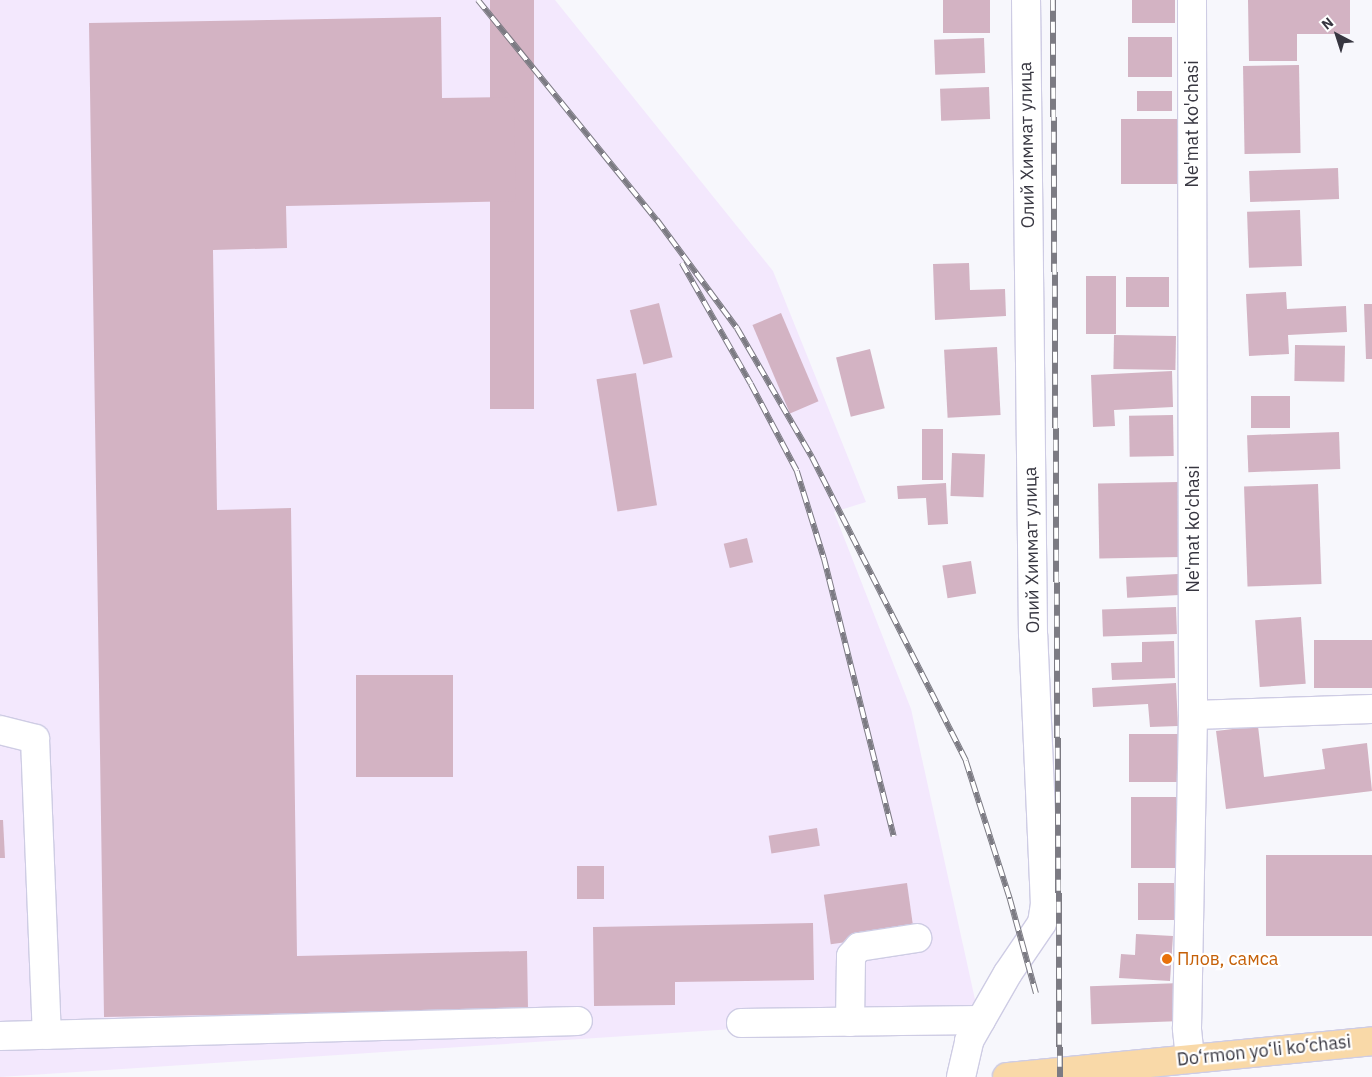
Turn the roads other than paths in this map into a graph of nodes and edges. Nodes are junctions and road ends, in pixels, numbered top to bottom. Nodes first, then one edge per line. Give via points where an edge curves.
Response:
1 (1026, 0) edge
2 (1192, 0) edge
3 (1372, 709) edge
4 (1193, 715) junction
5 (0, 730) edge
6 (917, 938) dead end
7 (981, 1020) junction
8 (578, 1021) dead end
9 (850, 1022) junction
10 (741, 1023) dead end
11 (47, 1035) junction
12 (0, 1036) edge
13 (1372, 1040) edge
14 (1190, 1058) junction
15 (962, 1077) edge
16 (1006, 1077) edge

1 - 7 street, Олий Химмат улица via 1033,635 1045,905 1042,923
2 - 4 street, Ne'mat ko'chasi
3 - 4 street
4 - 14 street, Ne'mat ko'chasi via 1187,1028
5 - 11 street via 35,739
6 - 9 street via 859,947 851,956
7 - 9 street
7 - 15 street, Олий Химмат улица via 969,1041
8 - 11 street
9 - 10 street
11 - 12 street
13 - 14 main road, Do‘rmon yo‘li ko‘chasi
14 - 16 main road, Do‘rmon yo‘li ko‘chasi

